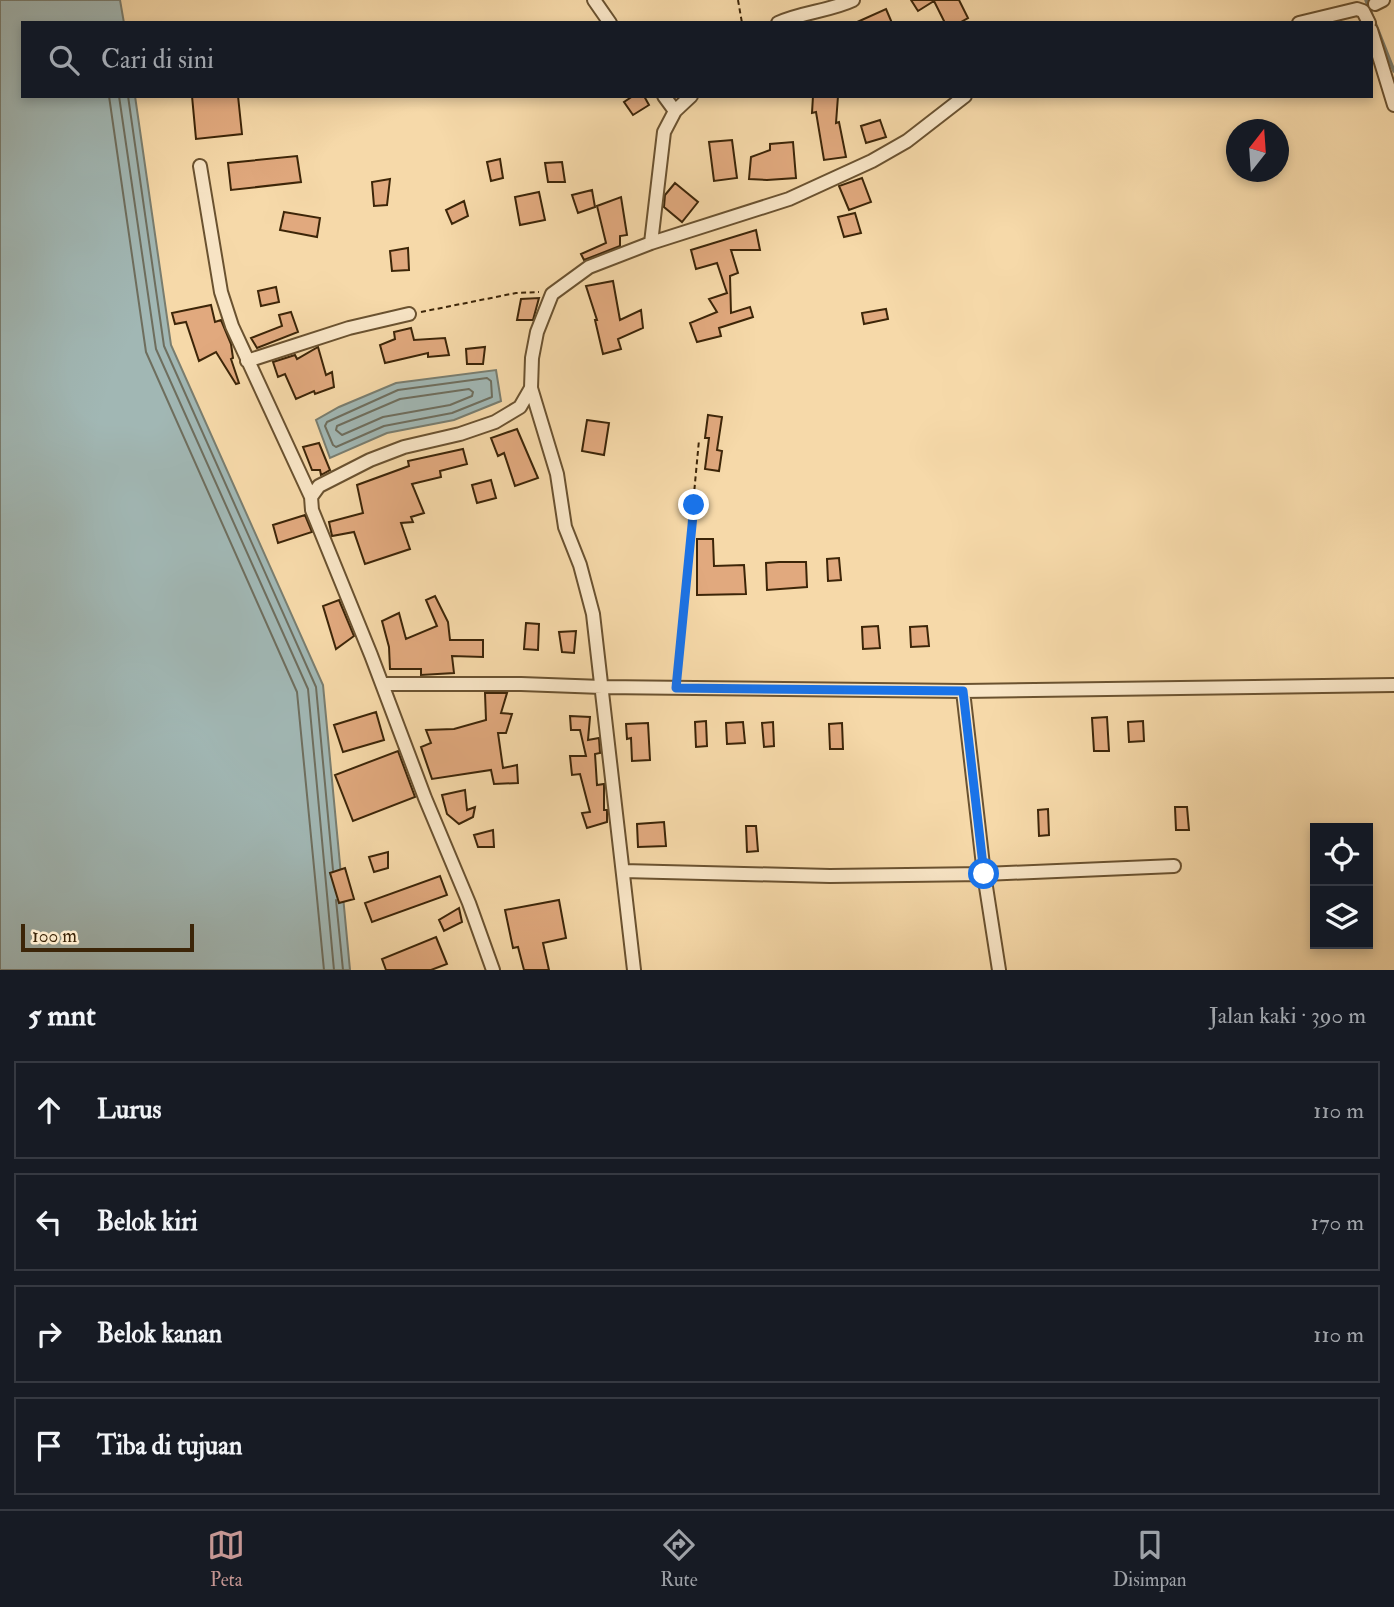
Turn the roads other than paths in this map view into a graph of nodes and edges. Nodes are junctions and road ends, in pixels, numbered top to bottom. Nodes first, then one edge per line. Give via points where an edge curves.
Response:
1 (594, 0) edge
2 (853, 0) edge
3 (609, 21) edge
4 (783, 21) edge
5 (1307, 21) edge
6 (1368, 21) edge
7 (1373, 37) edge
8 (665, 98) edge
9 (689, 98) edge
10 (962, 98) edge
11 (1394, 105) edge
12 (675, 111) junction
13 (200, 166) dead end
14 (651, 243) junction
15 (409, 314) road end
16 (247, 361) junction
17 (531, 388) junction
18 (311, 497) junction
19 (382, 684) junction
20 (1394, 685) edge
21 (602, 687) junction
22 (963, 691) junction
23 (1174, 866) dead end
24 (623, 872) junction
25 (984, 874) junction
26 (493, 970) edge
27 (635, 970) edge
28 (999, 970) edge

1 - 3 street
2 - 4 street
5 - 6 street via 1357,9
7 - 11 street
8 - 12 street
9 - 12 street
10 - 14 street via 907,141 852,171 789,199
12 - 14 street via 664,132
13 - 16 street via 221,292
14 - 17 street via 589,267 552,294 537,332
15 - 16 street
16 - 18 street
17 - 18 street via 520,407 495,422 370,460 319,486
17 - 21 street via 557,474 565,527 588,589
18 - 19 street via 312,510
19 - 21 street
19 - 26 street
20 - 22 street
21 - 22 street
21 - 24 street
22 - 25 street
23 - 25 street
24 - 25 street
24 - 27 street
25 - 28 street

